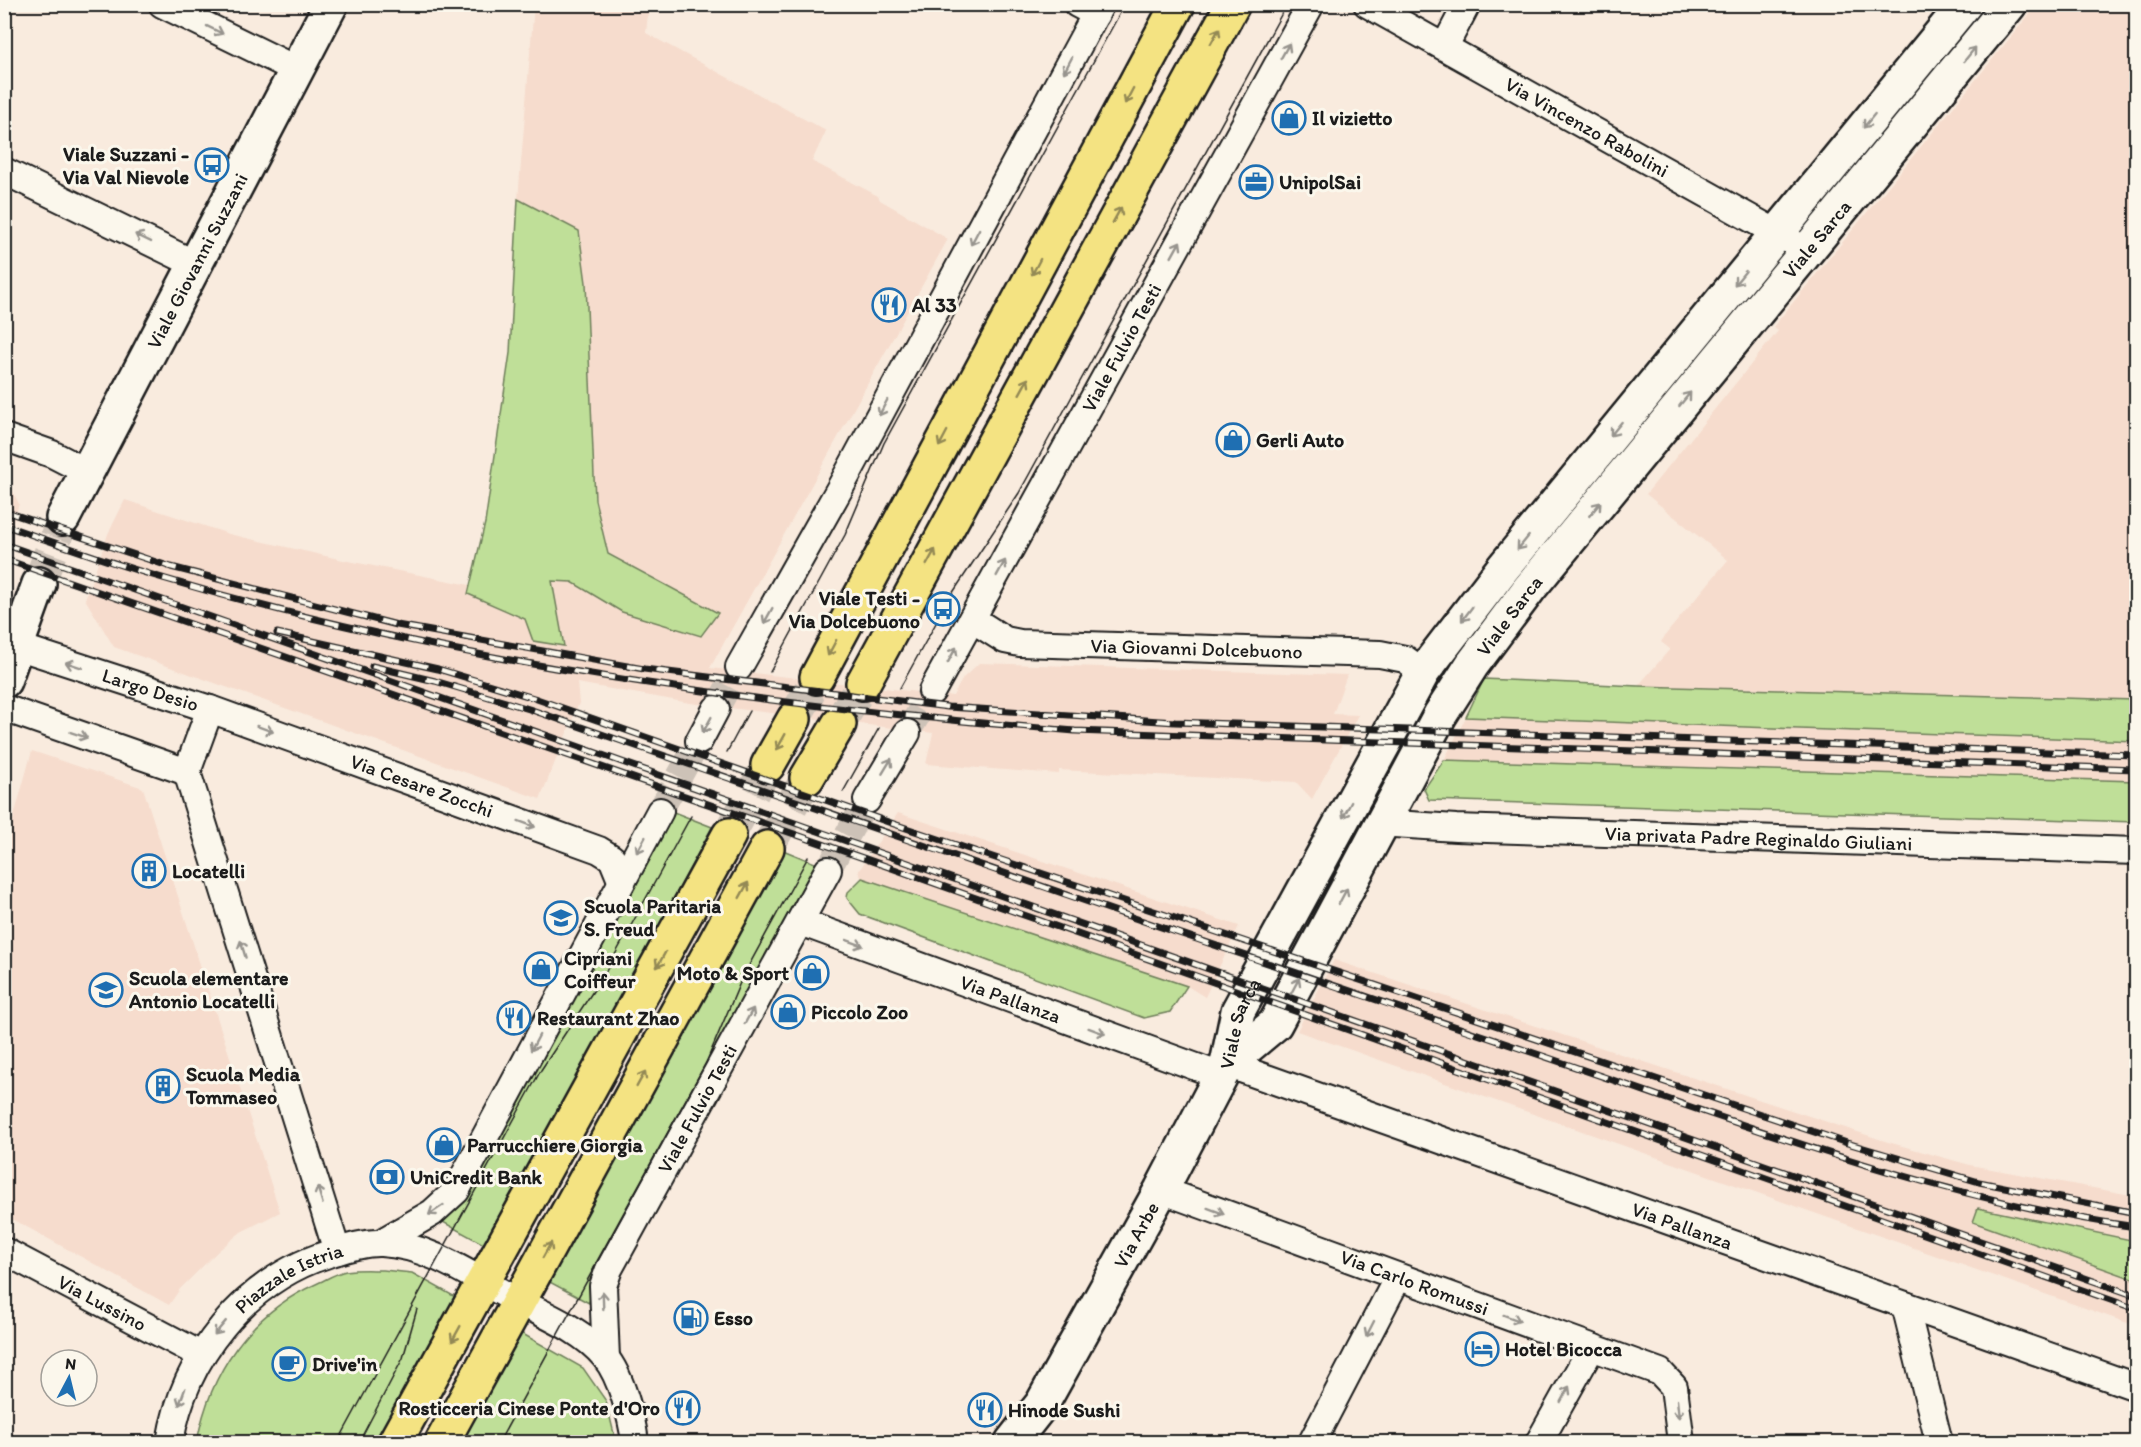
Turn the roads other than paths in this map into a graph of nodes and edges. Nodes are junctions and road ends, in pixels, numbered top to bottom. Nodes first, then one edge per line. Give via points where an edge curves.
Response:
1 (162, 4) edge
2 (331, 4) edge
3 (1178, 4) edge
4 (1233, 4) edge
5 (1311, 4) edge
6 (1367, 4) edge
7 (1467, 4) edge
8 (1965, 4) edge
9 (2010, 4) edge
10 (1091, 8) edge
11 (1445, 46) junction
12 (297, 70) junction
13 (4, 171) edge
14 (1777, 232) junction
15 (1806, 250) junction
16 (195, 264) junction
17 (4, 437) edge
18 (87, 472) junction
19 (63, 518) tunnel mouth
20 (39, 584) tunnel mouth
21 (972, 619) junction
22 (10, 644) edge
23 (739, 667) tunnel mouth
24 (1424, 672) junction
25 (817, 677) tunnel mouth
26 (4, 681) edge
27 (863, 683) tunnel mouth
28 (932, 691) tunnel mouth
29 (4, 708) edge
30 (210, 709) junction
31 (716, 709) tunnel mouth
32 (794, 718) tunnel mouth
33 (839, 724) tunnel mouth
34 (907, 733) tunnel mouth
35 (699, 741) tunnel mouth
36 (768, 765) tunnel mouth
37 (188, 772) junction
38 (807, 778) tunnel mouth
39 (867, 800) tunnel mouth
40 (660, 811) tunnel mouth
41 (1384, 819) junction
42 (729, 836) tunnel mouth
43 (766, 848) tunnel mouth
44 (2136, 851) edge
45 (828, 870) tunnel mouth
46 (621, 880) junction
47 (800, 922) junction
48 (1224, 1070) junction
49 (1161, 1190) junction
50 (380, 1243) junction
51 (4, 1251) edge
52 (337, 1251) junction
53 (1398, 1277) junction
54 (484, 1283) junction
55 (519, 1301) junction
56 (1905, 1305) junction
57 (1593, 1347) junction
58 (201, 1355) junction
59 (606, 1358) junction
60 (2136, 1387) edge
61 (1041, 1404) junction
62 (170, 1443) edge
63 (395, 1443) edge
64 (442, 1443) edge
65 (635, 1443) edge
66 (1012, 1443) edge
67 (1027, 1443) edge
68 (1312, 1443) edge
69 (1539, 1443) edge
70 (1681, 1443) edge
71 (1939, 1443) edge

1 -> 12 street
2 - 12 street, Viale Giovanni Suzzani
3 -> 25 main road
27 -> 4 main road
21 -> 5 street, Viale Fulvio Testi
6 - 11 street, Via Vincenzo Rabolini
7 - 11 street
8 -> 14 street, Viale Sarca
15 -> 9 street, Viale Sarca
10 -> 23 street via 840,488
11 - 14 street, Via Vincenzo Rabolini
12 - 16 street, Viale Giovanni Suzzani
16 -> 13 street
14 - 15 street, Via Vincenzo Rabolini
14 -> 24 street, Viale Sarca via 1503,568
41 -> 15 street, Viale Sarca via 1472,665 1529,589
16 - 18 street, Viale Giovanni Suzzani
17 - 18 street
18 - 19 street, Viale Giovanni Suzzani
20 - 22 street
21 - 24 street, Via Giovanni Dolcebuono via 1005,640 1020,643 1380,654 1405,659
28 -> 21 street, Viale Fulvio Testi
22 - 26 street
30 -> 22 street, Largo Desio
24 -> 48 street, Viale Sarca via 1238,1011
29 -> 37 street
30 - 37 street, Largo Desio
30 -> 46 street, Via Cesare Zocchi via 600,850 612,858
31 -> 35 street
32 -> 36 main road
33 - 38 main road
39 -> 34 street
52 -> 37 street
40 -> 46 street
41 - 44 street, Via privata Padre Reginaldo Giuliani via 1394,824 1456,828
48 -> 41 street, Viale Sarca via 1275,1024
42 -> 54 main road
55 -> 43 main road
45 - 47 street, Viale Fulvio Testi
46 -> 50 street via 456,1191 432,1213
47 -> 48 street, Via Pallanza
59 -> 47 street, Viale Fulvio Testi via 603,1286 609,1269
48 - 49 street, Via Arbe
48 - 56 street, Via Pallanza
49 -> 53 street, Via Carlo Romussi
49 - 61 street, Via Arbe
50 - 52 street, Piazzale Istria
50 - 54 street, Piazzale Istria via 426,1253
51 - 58 street, Via Lussino
52 -> 58 street, Piazzale Istria via 301,1264 267,1285 237,1309
53 -> 57 street, Via Carlo Romussi
53 -> 68 street
54 - 55 street, Piazzale Istria
54 -> 63 main road
55 - 59 street, Piazzale Istria via 577,1334
55 - 64 main road
56 - 60 street, Via Pallanza
56 - 71 street
69 -> 57 street
57 -> 70 street, Via Carlo Romussi via 1668,1378 1677,1398
58 -> 62 street, Piazzale Istria via 180,1400
59 - 65 street, Piazzale Istria via 627,1407
61 - 66 street, Via Arbe
61 - 67 street, Via Arbe

